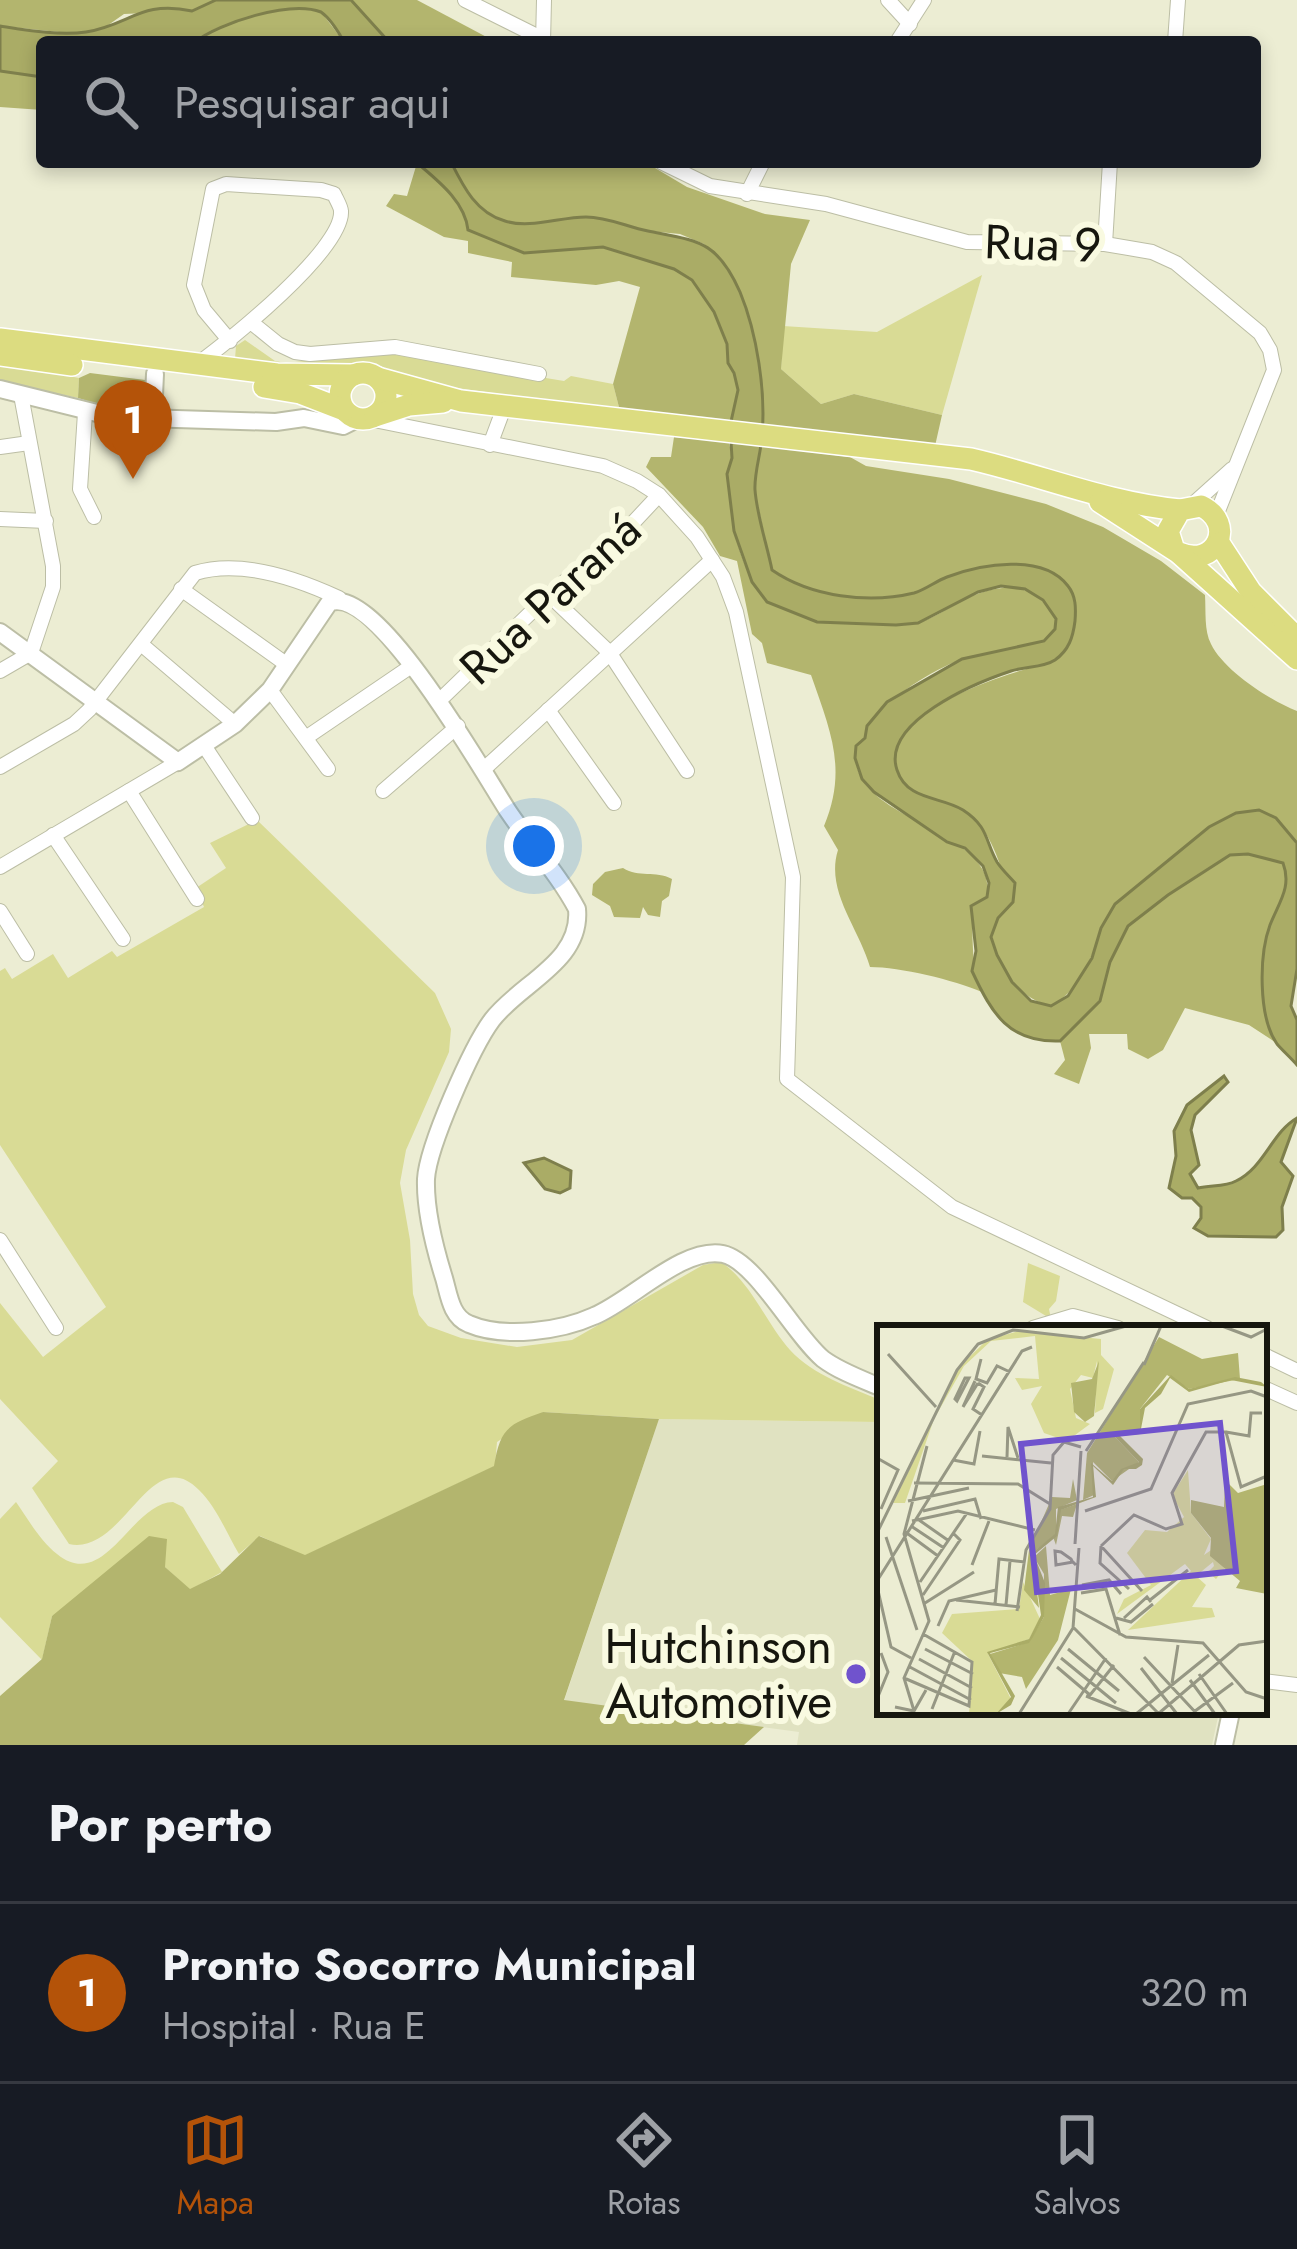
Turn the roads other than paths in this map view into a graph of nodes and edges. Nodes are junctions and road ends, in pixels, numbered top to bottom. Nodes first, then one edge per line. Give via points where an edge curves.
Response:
1 (465, 0) edge
2 (544, 0) edge
3 (888, 0) edge
4 (924, 0) edge
5 (1178, 0) edge
6 (910, 24) junction
7 (535, 36) edge
8 (543, 36) edge
9 (901, 36) edge
10 (1175, 36) edge
11 (674, 168) edge
12 (760, 168) edge
13 (1110, 168) edge
14 (747, 194) junction
15 (1105, 244) junction
16 (252, 323) junction
17 (0, 340) edge
18 (230, 340) junction
19 (0, 355) edge
20 (196, 364) junction
21 (538, 374) dead end
22 (353, 375) junction
23 (155, 378) junction
24 (378, 378) junction
25 (0, 389) edge
26 (21, 395) junction
27 (461, 400) junction
28 (505, 405) junction
29 (85, 413) junction
30 (361, 416) junction
31 (153, 418) junction
32 (176, 418) junction
33 (28, 443) junction
34 (490, 445) junction
35 (0, 447) edge
36 (1232, 469) junction
37 (1086, 493) junction
38 (658, 495) junction
39 (1186, 507) junction
40 (1216, 516) junction
41 (94, 517) dead end
42 (0, 519) edge
43 (46, 521) junction
44 (1219, 543) junction
45 (1176, 550) junction
46 (712, 560) junction
47 (182, 589) junction
48 (549, 595) junction
49 (339, 598) junction
50 (0, 632) edge
51 (1297, 638) edge
52 (141, 644) junction
53 (609, 652) junction
54 (31, 653) junction
55 (1297, 659) edge
56 (286, 664) junction
57 (410, 667) junction
58 (0, 671) edge
59 (270, 690) junction
60 (440, 700) junction
61 (96, 702) junction
62 (548, 710) junction
63 (236, 724) junction
64 (458, 726) junction
65 (307, 737) junction
66 (205, 747) junction
67 (178, 762) junction
68 (0, 767) edge
69 (328, 769) dead end
70 (484, 769) junction
71 (687, 771) dead end
72 (383, 790) dead end
73 (129, 791) junction
74 (614, 802) dead end
75 (251, 818) dead end
76 (53, 835) junction
77 (0, 867) edge
78 (197, 899) dead end
79 (0, 911) edge
80 (123, 939) dead end
81 (27, 953) dead end
82 (0, 1240) edge
83 (1043, 1325) edge
84 (1107, 1325) edge
85 (1201, 1325) edge
86 (56, 1328) dead end
87 (1267, 1356) edge
88 (1297, 1371) edge
89 (877, 1386) edge
90 (1267, 1389) edge
91 (1297, 1402) edge
92 (1267, 1681) edge
93 (1297, 1685) edge
94 (1230, 1715) edge
95 (1224, 1745) edge

1 - 7 street
2 - 8 street
3 - 6 street
4 - 6 street
5 - 10 street
6 - 9 street
11 - 14 street, Rua 9
12 - 14 street
13 - 15 street
14 - 15 street, Rua 9 via 826,204 967,242
15 - 36 street, Rua 9 via 1176,263 1270,350 1270,386
16 - 18 street
16 - 18 street via 339,227 334,194 212,189 194,285
16 - 21 street via 295,352 395,347
17 - 20 main road
18 - 20 street
19 - 23 main road
20 - 22 main road
22 - 24 main road
22 - 30 main road via 340,394
23 - 30 main road via 282,389
23 - 31 street
23 - 32 street
24 - 27 main road
24 - 30 main road via 386,398
25 - 26 street
26 - 29 street
26 - 33 street
27 - 28 main road
27 - 30 main road
28 - 34 street
28 - 37 main road via 970,459
29 - 31 street
29 - 41 street via 80,489
30 - 32 street via 333,426 304,418
30 - 34 street
31 - 32 street
33 - 35 street
33 - 43 street
34 - 38 street via 603,466
36 - 39 street, Rua 9
36 - 40 street, Rua 9
37 - 39 main road
37 - 45 main road
38 - 46 street
38 - 48 street, Rua Paraná
39 - 40 main road
39 - 45 main road via 1168,531
40 - 44 main road
42 - 43 street
43 - 54 street via 53,587
44 - 45 main road via 1201,557
44 - 51 main road via 1251,592
45 - 55 main road
46 - 53 street
46 - 85 street via 736,612 793,877 787,1079 952,1207
47 - 49 street via 195,573 220,569 274,575
47 - 52 street
47 - 56 street
48 - 53 street
48 - 60 street, Rua Paraná
49 - 56 street via 321,610
49 - 57 street via 366,613
50 - 54 street
52 - 61 street
52 - 63 street
53 - 62 street
53 - 71 street
54 - 58 street
54 - 61 street
56 - 59 street
57 - 60 street
57 - 65 street
59 - 63 street
59 - 65 street
60 - 64 street
61 - 67 street
61 - 68 street
62 - 70 street
62 - 74 street
63 - 66 street
64 - 70 street
64 - 72 street
65 - 69 street
66 - 67 street
66 - 75 street
67 - 73 street
70 - 89 street via 567,890 578,923 568,949 491,1021 426,1176 440,1264 460,1318 519,1332 575,1323 694,1256 722,1254 738,1260 826,1361
73 - 76 street
73 - 78 street
76 - 77 street
76 - 80 street
79 - 81 street
82 - 86 street
83 - 84 street via 1073,1316
87 - 88 street
90 - 91 street
92 - 93 street
94 - 95 street

